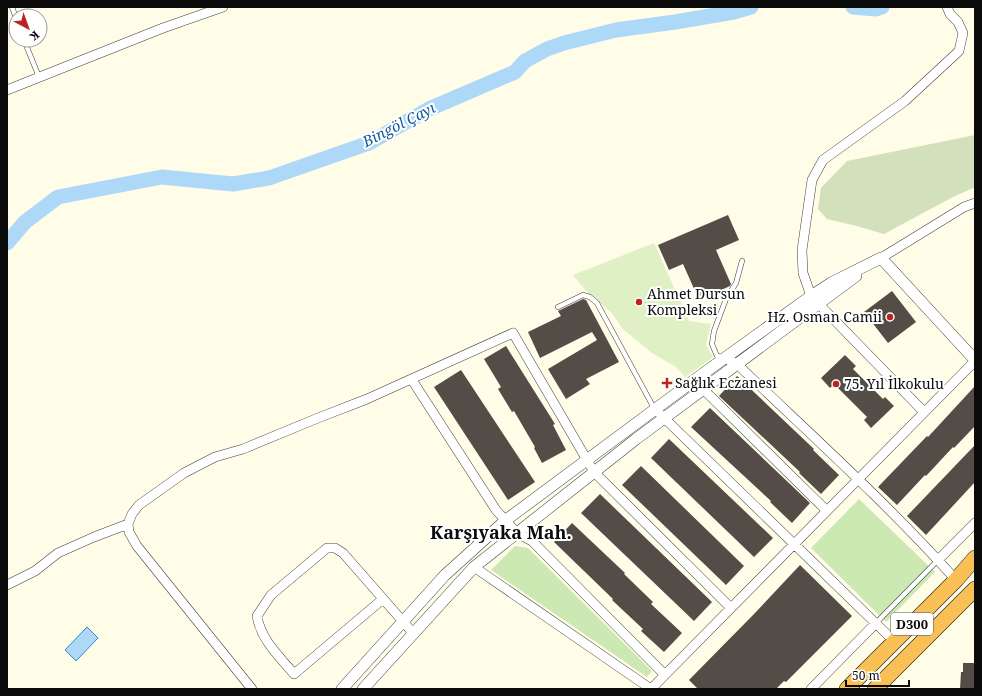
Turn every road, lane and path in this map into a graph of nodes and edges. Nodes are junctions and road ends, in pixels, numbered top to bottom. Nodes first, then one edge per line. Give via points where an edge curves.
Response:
1 (223, 7) edge
2 (949, 10) edge
3 (27, 48) edge
4 (38, 77) junction
5 (7, 90) edge
6 (975, 203) edge
7 (881, 258) junction
8 (742, 261) dead end
9 (815, 300) junction
10 (558, 307) dead end
11 (725, 358) junction
12 (975, 360) edge
13 (737, 364) junction
14 (412, 380) junction
15 (703, 389) junction
16 (655, 410) junction
17 (924, 412) junction
18 (664, 418) junction
19 (587, 461) junction
20 (594, 472) junction
21 (858, 479) junction
22 (826, 510) junction
23 (506, 520) junction
24 (975, 523) edge
25 (128, 524) junction
26 (517, 533) junction
27 (794, 545) junction
28 (975, 558) edge
29 (938, 560) junction
30 (474, 567) junction
31 (956, 580) junction
32 (7, 586) edge
33 (975, 589) edge
34 (383, 599) junction
35 (731, 608) junction
36 (403, 621) junction
37 (876, 624) junction
38 (413, 633) junction
39 (894, 642) junction
40 (665, 675) junction
41 (252, 689) edge
42 (342, 689) edge
43 (362, 689) edge
44 (812, 689) edge
45 (847, 689) edge
46 (875, 689) edge

1 - 4 street
2 - 9 street via 963,34 959,51 905,101 823,160 812,180 802,250 803,273
3 - 4 lane
4 - 5 street
6 - 7 street via 964,207
7 - 9 street via 831,283
7 - 12 street
8 - 11 lane via 736,283 726,299 714,331 712,344 717,356
9 - 11 street
9 - 13 street
9 - 17 street
10 - 16 lane via 583,295 597,303
11 - 13 street
11 - 16 street
12 - 17 street
13 - 15 street
13 - 21 street
14 - 19 street via 513,333
14 - 23 street via 496,510
14 - 25 street via 243,449 215,457 184,473 139,505
15 - 18 street
15 - 22 street
16 - 18 street
16 - 19 street
17 - 21 street
18 - 20 street
18 - 27 street
19 - 20 street
19 - 23 street
20 - 26 street
20 - 35 street
21 - 22 street
21 - 29 street
22 - 27 street
23 - 26 street
23 - 36 street via 445,575
24 - 29 street
25 - 32 street via 58,553 35,571
25 - 41 street via 136,546
26 - 30 street
26 - 40 street via 532,541
27 - 35 street
27 - 37 street
28 - 31 highway, D300
29 - 31 street
29 - 37 lane
30 - 38 street
30 - 40 street via 651,689
31 - 39 highway, D300
33 - 46 highway, D300
34 - 34 street via 343,553 335,548 327,548 271,596 257,616 268,643 294,674
34 - 36 street
35 - 40 street
36 - 38 street
36 - 42 street
37 - 39 street
37 - 44 street
38 - 43 street
39 - 45 highway, D300

